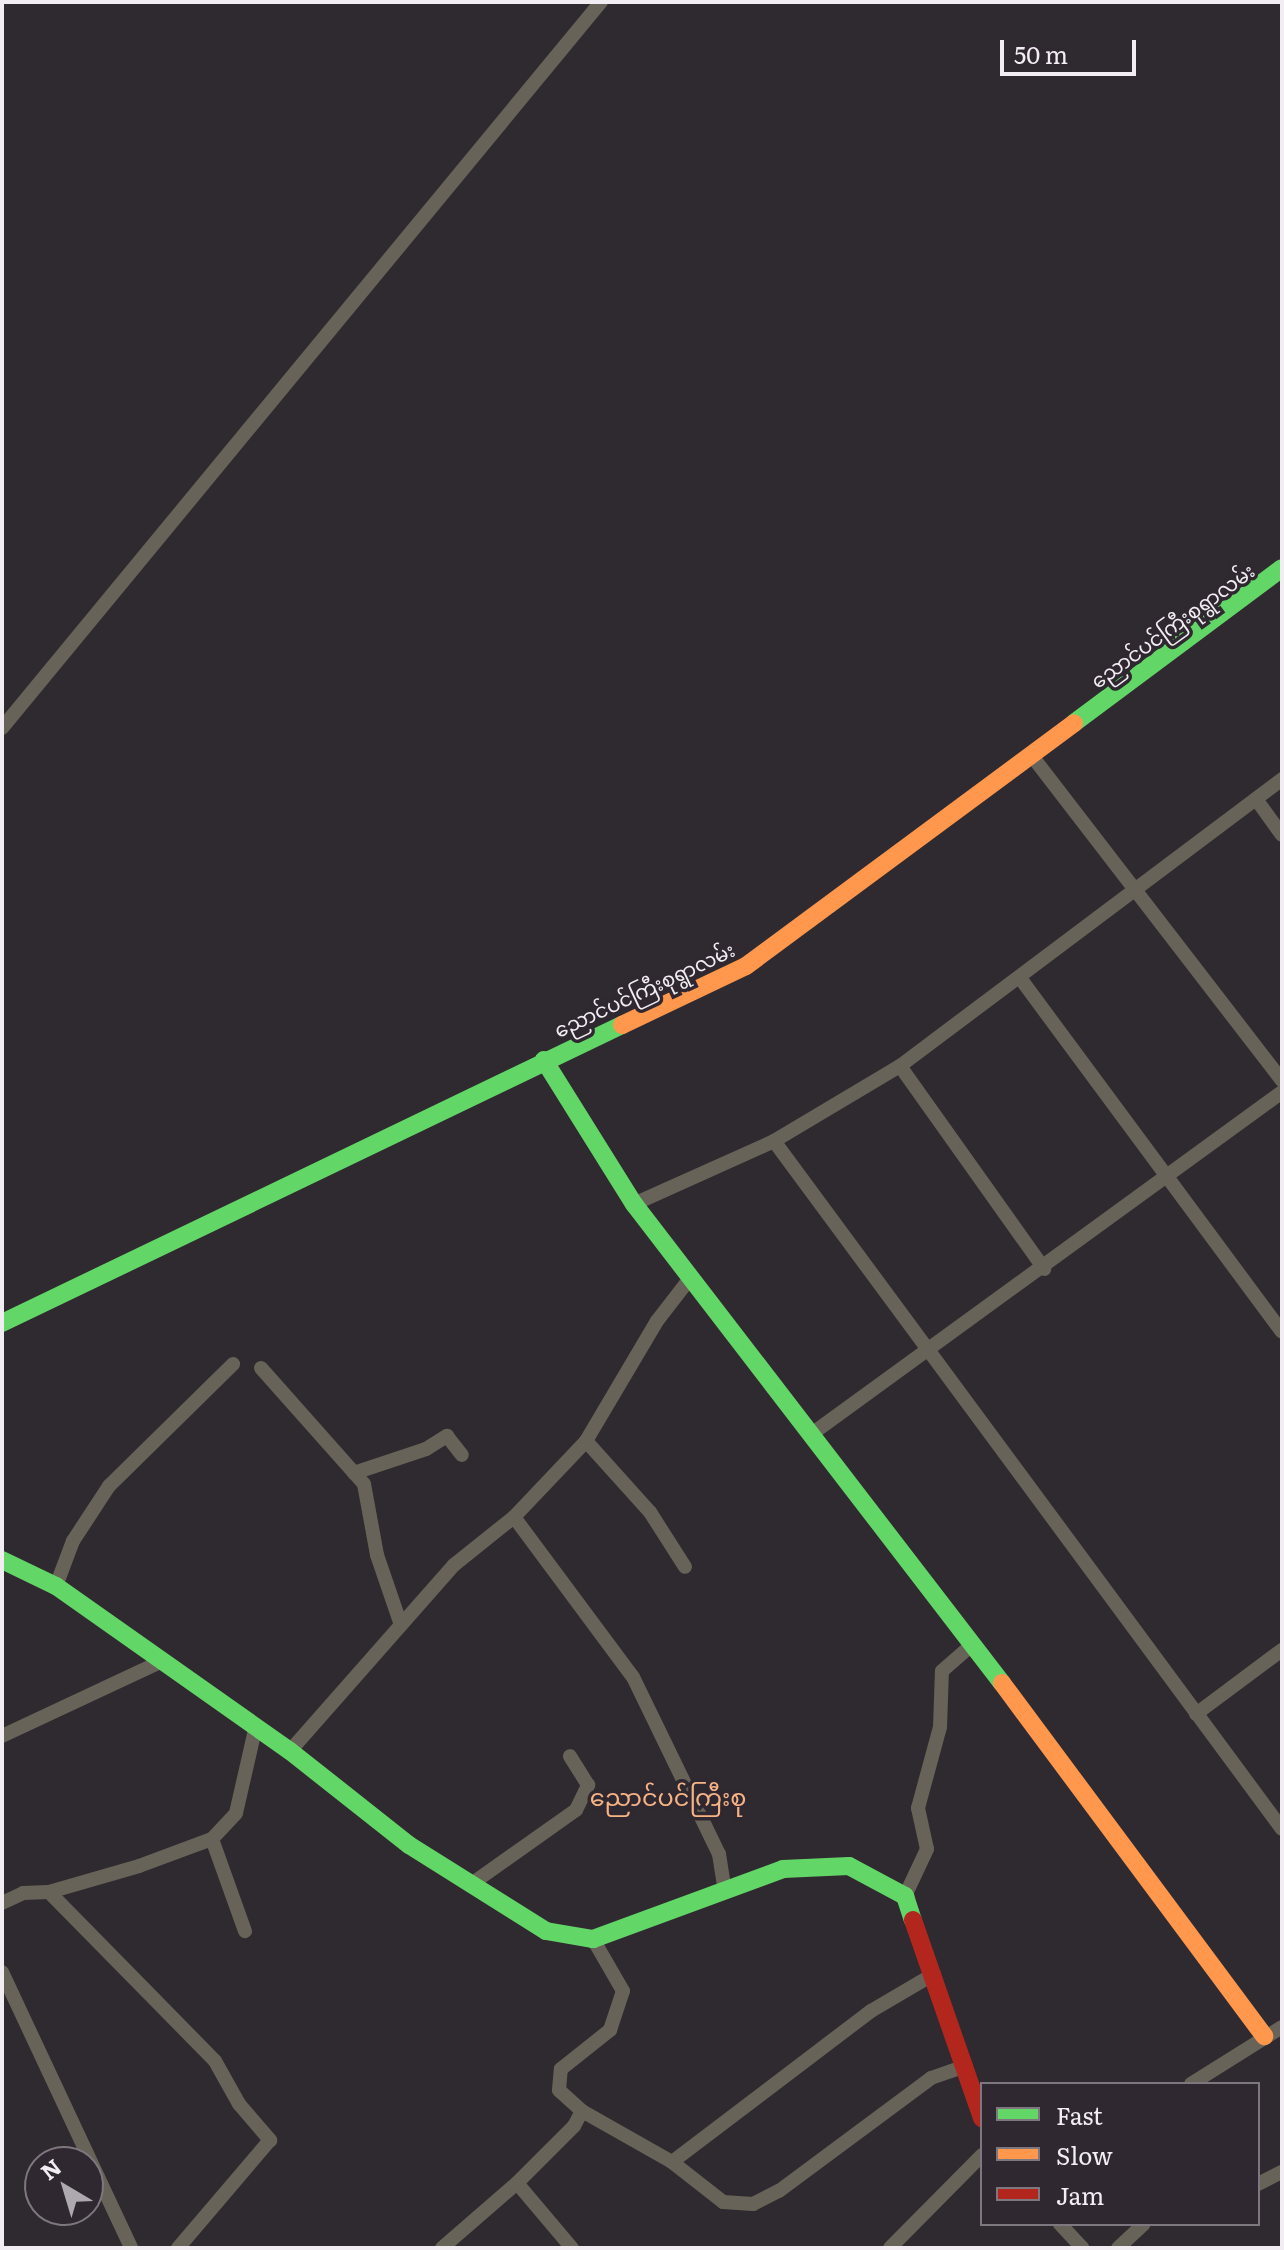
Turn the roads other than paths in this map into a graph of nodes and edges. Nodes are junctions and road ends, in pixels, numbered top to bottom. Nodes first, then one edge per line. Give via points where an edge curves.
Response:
1 (601, 2) edge
2 (1280, 577) edge
3 (2, 728) edge
4 (1032, 756) junction
5 (1282, 779) edge
6 (1256, 799) junction
7 (1282, 835) edge
8 (1139, 891) junction
9 (1020, 978) junction
10 (544, 1060) junction
11 (900, 1066) junction
12 (1282, 1081) edge
13 (1282, 1092) edge
14 (774, 1141) junction
15 (1170, 1175) junction
16 (634, 1204) junction
17 (1044, 1269) junction
18 (691, 1277) junction
19 (2, 1323) edge
20 (1282, 1332) edge
21 (929, 1351) junction
22 (233, 1364) dead end
23 (261, 1368) dead end
24 (813, 1433) junction
25 (586, 1441) junction
26 (462, 1455) dead end
27 (354, 1473) junction
28 (514, 1517) junction
29 (2, 1560) edge
30 (685, 1567) dead end
31 (56, 1586) junction
32 (401, 1625) junction
33 (973, 1644) junction
34 (1282, 1650) edge
35 (164, 1660) junction
36 (1196, 1714) junction
37 (255, 1730) junction
38 (2, 1736) edge
39 (290, 1751) junction
40 (570, 1756) dead end
41 (1282, 1829) edge
42 (212, 1839) junction
43 (470, 1885) junction
44 (725, 1890) junction
45 (49, 1892) junction
46 (905, 1896) junction
47 (2, 1903) edge
48 (245, 1931) dead end
49 (593, 1939) junction
50 (2, 1972) edge
51 (934, 1974) junction
52 (1282, 2027) edge
53 (1264, 2036) junction
54 (966, 2066) junction
55 (1194, 2082) edge
56 (582, 2111) junction
57 (980, 2112) edge
58 (980, 2157) edge
59 (672, 2162) junction
60 (1282, 2172) edge
61 (517, 2183) junction
62 (1260, 2183) edge
63 (1062, 2226) edge
64 (1142, 2226) edge
65 (449, 2246) edge
66 (131, 2248) edge
67 (178, 2248) edge
68 (572, 2248) edge
69 (890, 2248) edge
70 (1082, 2248) edge
71 (1118, 2248) edge

1 - 3 street
2 - 4 street, ညောင်ပင်ကြီးစုရွာလမ်း
4 - 8 street
4 - 10 street, ညောင်ပင်ကြီးစုရွာလမ်း via 746,966
5 - 6 street
6 - 7 street
6 - 8 street
8 - 9 street
8 - 12 street
9 - 11 street
9 - 15 street
10 - 16 street
10 - 19 street, ညောင်ပင်ကြီးစုရွာလမ်း
11 - 14 street
11 - 17 street
13 - 15 street
14 - 16 street
14 - 21 street
15 - 17 street
15 - 20 street
16 - 18 street
17 - 21 street
18 - 24 street
18 - 25 street via 657,1321
21 - 24 street
21 - 36 street
22 - 31 street via 109,1486 73,1541
23 - 27 street
24 - 33 street
25 - 28 street
25 - 30 street via 650,1512
26 - 27 street via 447,1436 426,1449
27 - 32 street via 364,1484 377,1555
28 - 32 street via 454,1565
28 - 44 street via 633,1677 719,1854
29 - 31 street
31 - 35 street
32 - 39 street
33 - 46 street via 942,1671 940,1727 918,1808 927,1849
33 - 53 street
34 - 36 street
35 - 37 street
35 - 38 street
36 - 41 street
37 - 39 street
37 - 42 street via 236,1813
39 - 43 street via 409,1845
40 - 43 street via 588,1785 576,1810
42 - 45 street
42 - 48 street
43 - 49 street via 546,1931
44 - 46 street via 783,1869 849,1866
44 - 49 street
45 - 47 street via 23,1893
45 - 67 street via 215,2061 239,2104 270,2140
46 - 51 street
49 - 56 street via 623,1991 610,2030 561,2069 559,2090
50 - 66 street
51 - 54 street
51 - 59 street via 871,2011
52 - 53 street
53 - 55 street
54 - 57 street
54 - 59 street via 931,2078 779,2191 753,2204 723,2202
56 - 59 street
56 - 61 street via 574,2126
58 - 69 street
60 - 62 street
61 - 65 street
61 - 68 street
63 - 70 street
64 - 71 street

